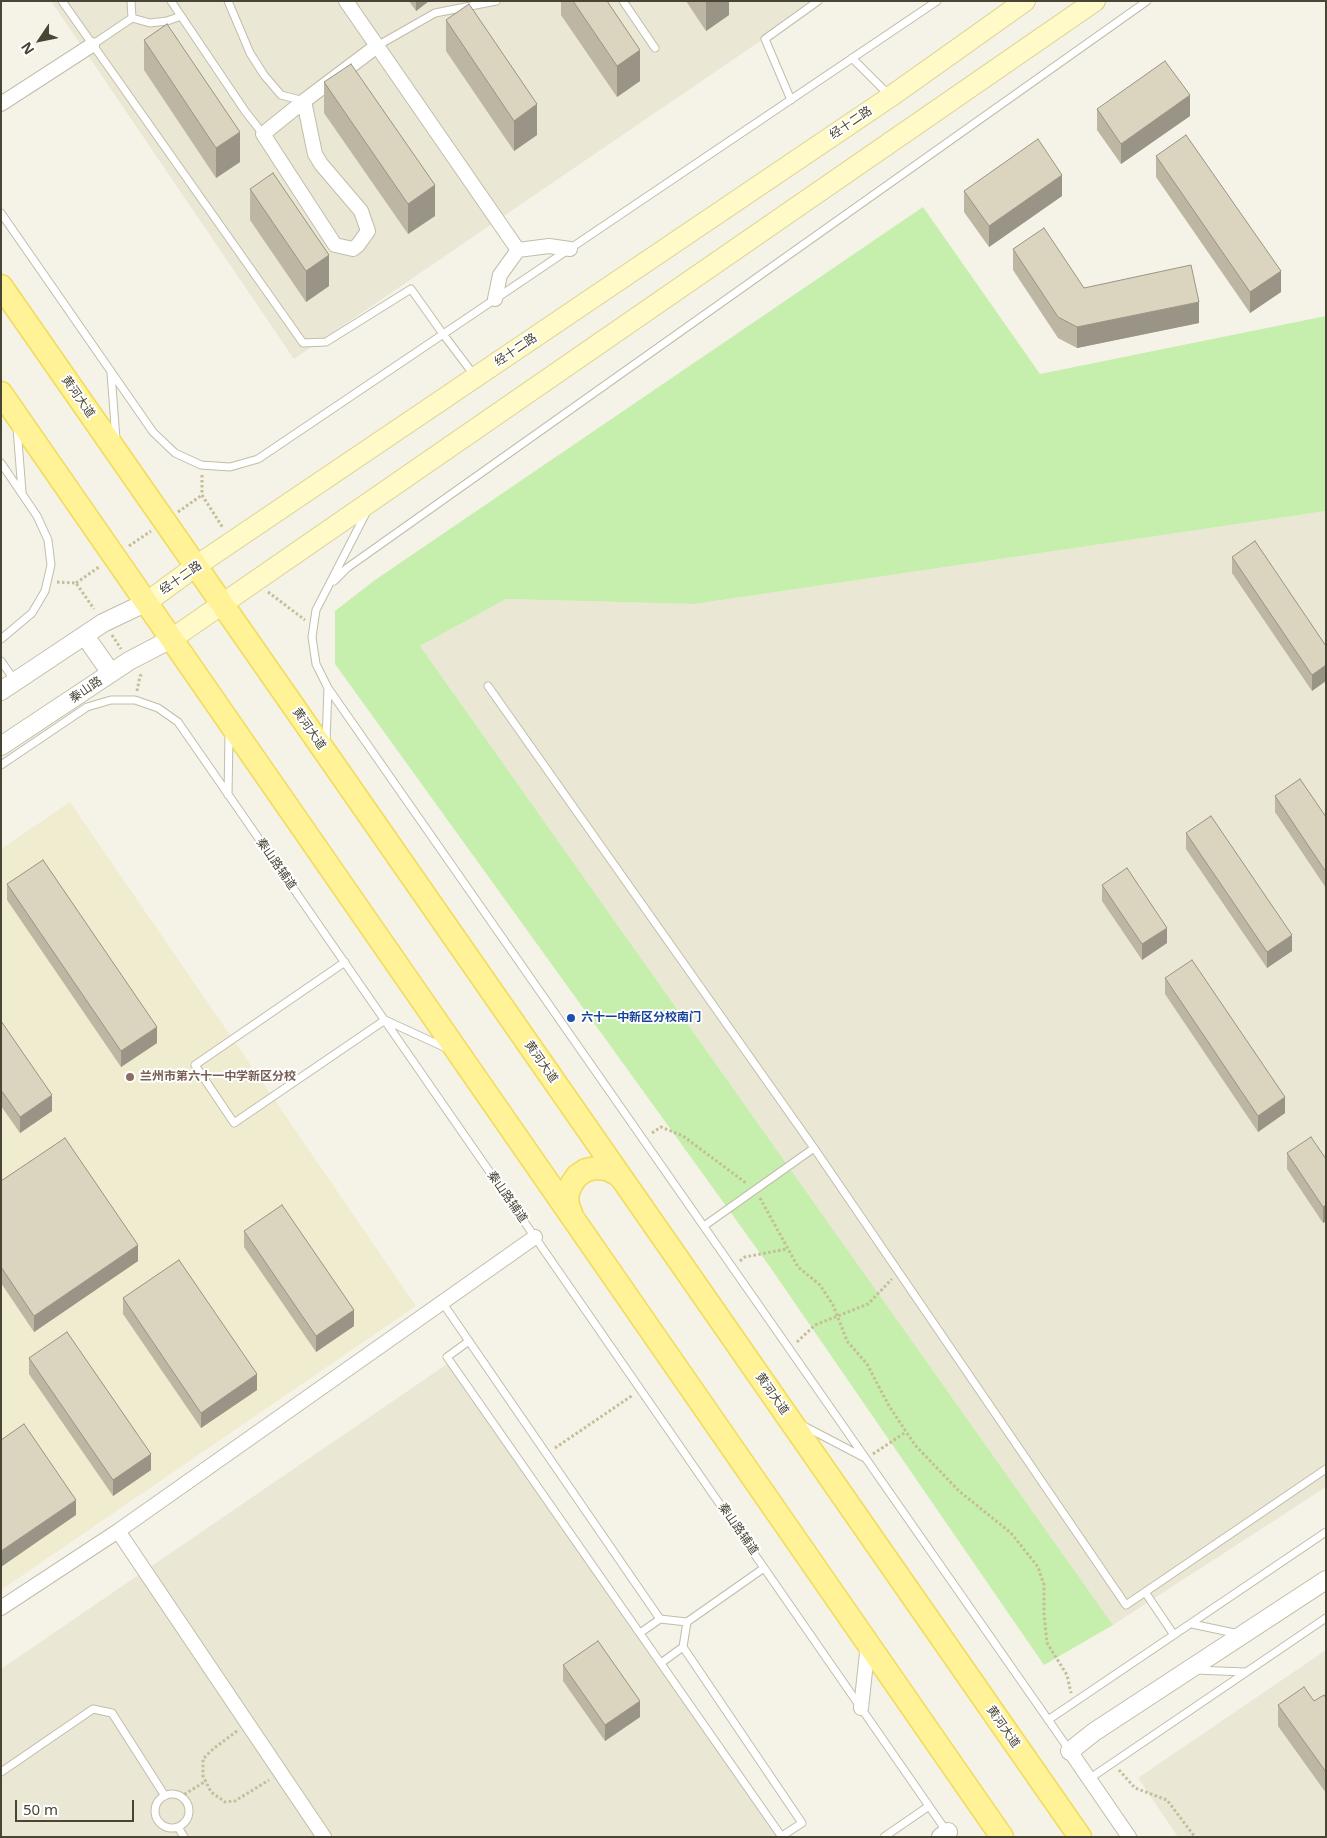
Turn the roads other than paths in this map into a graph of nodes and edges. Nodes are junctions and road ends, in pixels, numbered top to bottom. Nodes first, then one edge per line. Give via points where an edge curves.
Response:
1 (62, 1) edge
2 (131, 1) edge
3 (171, 1) edge
4 (228, 1) edge
5 (346, 1) edge
6 (496, 1) edge
7 (622, 1) edge
8 (818, 1) edge
9 (937, 1) edge
10 (1025, 1) edge
11 (1095, 1) edge
12 (1147, 1) edge
13 (181, 16) junction
14 (132, 18) junction
15 (92, 45) junction
16 (377, 46) junction
17 (655, 48) dead end
18 (852, 58) junction
19 (890, 97) junction
20 (791, 100) junction
21 (304, 101) junction
22 (1, 104) edge
23 (263, 134) junction
24 (1, 213) edge
25 (570, 249) junction
26 (518, 250) junction
27 (1, 286) edge
28 (495, 299) junction
29 (443, 334) junction
30 (112, 372) junction
31 (476, 377) junction
32 (1, 393) edge
33 (16, 414) junction
34 (116, 452) junction
35 (1, 463) edge
36 (22, 493) junction
37 (373, 501) junction
38 (196, 566) junction
39 (328, 586) junction
40 (147, 602) junction
41 (222, 604) junction
42 (84, 636) junction
43 (1, 638) edge
44 (173, 638) junction
45 (1, 661) edge
46 (111, 673) junction
47 (8, 686) edge
48 (488, 686) dead end
49 (328, 688) junction
50 (230, 721) junction
51 (1, 746) edge
52 (326, 752) junction
53 (1, 765) edge
54 (228, 794) junction
55 (345, 962) junction
56 (385, 1020) junction
57 (460, 1054) junction
58 (814, 1148) junction
59 (624, 1182) junction
60 (572, 1216) junction
61 (704, 1226) junction
62 (535, 1237) junction
63 (442, 1302) junction
64 (469, 1341) junction
65 (788, 1418) junction
66 (866, 1459) junction
67 (1326, 1469) edge
68 (118, 1530) junction
69 (1326, 1532) edge
70 (764, 1568) junction
71 (1326, 1580) edge
72 (1145, 1592) junction
73 (1, 1608) edge
74 (1326, 1618) edge
75 (660, 1619) junction
76 (686, 1622) junction
77 (1192, 1624) junction
78 (640, 1633) junction
79 (1174, 1635) junction
80 (1242, 1635) junction
81 (868, 1643) junction
82 (683, 1647) junction
83 (660, 1663) junction
84 (1190, 1670) junction
85 (1245, 1672) junction
86 (861, 1708) junction
87 (1048, 1720) junction
88 (1070, 1751) junction
89 (1, 1772) edge
90 (1089, 1779) junction
91 (165, 1796) junction
92 (929, 1806) junction
93 (178, 1827) junction
94 (947, 1835) edge
95 (184, 1837) edge
96 (324, 1837) edge
97 (782, 1837) edge
98 (884, 1837) edge
99 (1002, 1837) edge
100 (1080, 1837) edge
101 (1129, 1837) edge

1 - 15 lane
2 - 14 lane
3 - 13 lane
4 - 21 lane via 250,53 264,75 281,95
5 - 16 street
6 - 16 lane via 435,13
7 - 17 lane
8 - 20 lane via 765,39
9 - 18 lane
10 - 19 main road, 经十二路
11 - 37 main road
12 - 39 lane via 347,568
13 - 14 lane via 150,23
13 - 23 lane
14 - 15 lane
15 - 22 street
15 - 29 lane via 303,343 326,342 411,289
16 - 21 street
16 - 26 street
18 - 19 lane
18 - 20 lane
19 - 31 main road, 经十二路
20 - 25 lane
21 - 23 street
21 - 23 street via 315,154 361,212 368,231 358,245 353,248 335,245
24 - 30 lane
25 - 26 street via 549,246
25 - 28 lane
26 - 28 street via 500,275
27 - 34 main road, 黄河大道
28 - 29 lane
29 - 30 lane via 258,459 230,467 201,465 174,453 153,432
29 - 31 lane
30 - 34 lane
31 - 38 main road, 经十二路
32 - 33 main road
33 - 36 lane
33 - 40 main road
34 - 38 main road, 黄河大道
35 - 36 lane
36 - 43 lane via 48,540 51,566 45,591 32,613
37 - 39 lane
37 - 41 main road
38 - 40 main road, 经十二路
38 - 41 main road, 黄河大道
39 - 49 lane via 316,610 312,637 316,664
40 - 42 street, 经十二路
40 - 44 main road
41 - 44 main road
41 - 52 main road, 黄河大道
42 - 46 street
42 - 47 street, 经十二路
44 - 46 street, 秦山路
44 - 50 main road
45 - 47 lane
46 - 51 street, 秦山路
48 - 58 lane
49 - 52 lane
49 - 61 lane
50 - 54 lane
50 - 57 main road
52 - 59 main road, 黄河大道
53 - 54 lane, 秦山路辅道 via 87,707 111,700 135,700 158,708 178,722
54 - 55 lane, 秦山路辅道
55 - 56 lane, 秦山路辅道
55 - 56 lane via 195,1065 234,1123
56 - 57 lane
56 - 62 lane, 秦山路辅道
57 - 60 main road
58 - 61 lane
58 - 72 lane via 1126,1605
59 - 60 main road via 607,1169 586,1170 571,1185 568,1206
59 - 65 main road, 黄河大道
60 - 81 main road
61 - 66 lane
62 - 63 street
62 - 70 lane, 秦山路辅道
63 - 64 lane
63 - 68 street
64 - 75 lane
64 - 78 lane via 447,1357
65 - 66 lane
65 - 100 main road, 黄河大道
66 - 87 lane
67 - 72 lane
68 - 73 street
68 - 96 street
69 - 77 lane
70 - 76 lane
70 - 86 lane, 秦山路辅道
71 - 80 street
72 - 79 lane
74 - 85 lane
75 - 76 lane
75 - 78 lane
76 - 82 lane
77 - 79 lane
77 - 80 lane
78 - 83 lane
79 - 87 lane
80 - 84 street
81 - 86 street
81 - 99 main road
82 - 83 lane
82 - 97 lane via 802,1823
83 - 97 lane
84 - 85 lane
84 - 88 street
85 - 90 lane
86 - 92 lane, 秦山路辅道
87 - 88 lane
88 - 90 street
89 - 91 lane via 93,1709 112,1712
90 - 101 street
91 - 93 lane via 155,1810 158,1820 167,1828
91 - 93 lane via 180,1797 187,1805 186,1820
92 - 94 lane, 秦山路辅道
92 - 98 lane
93 - 95 lane

